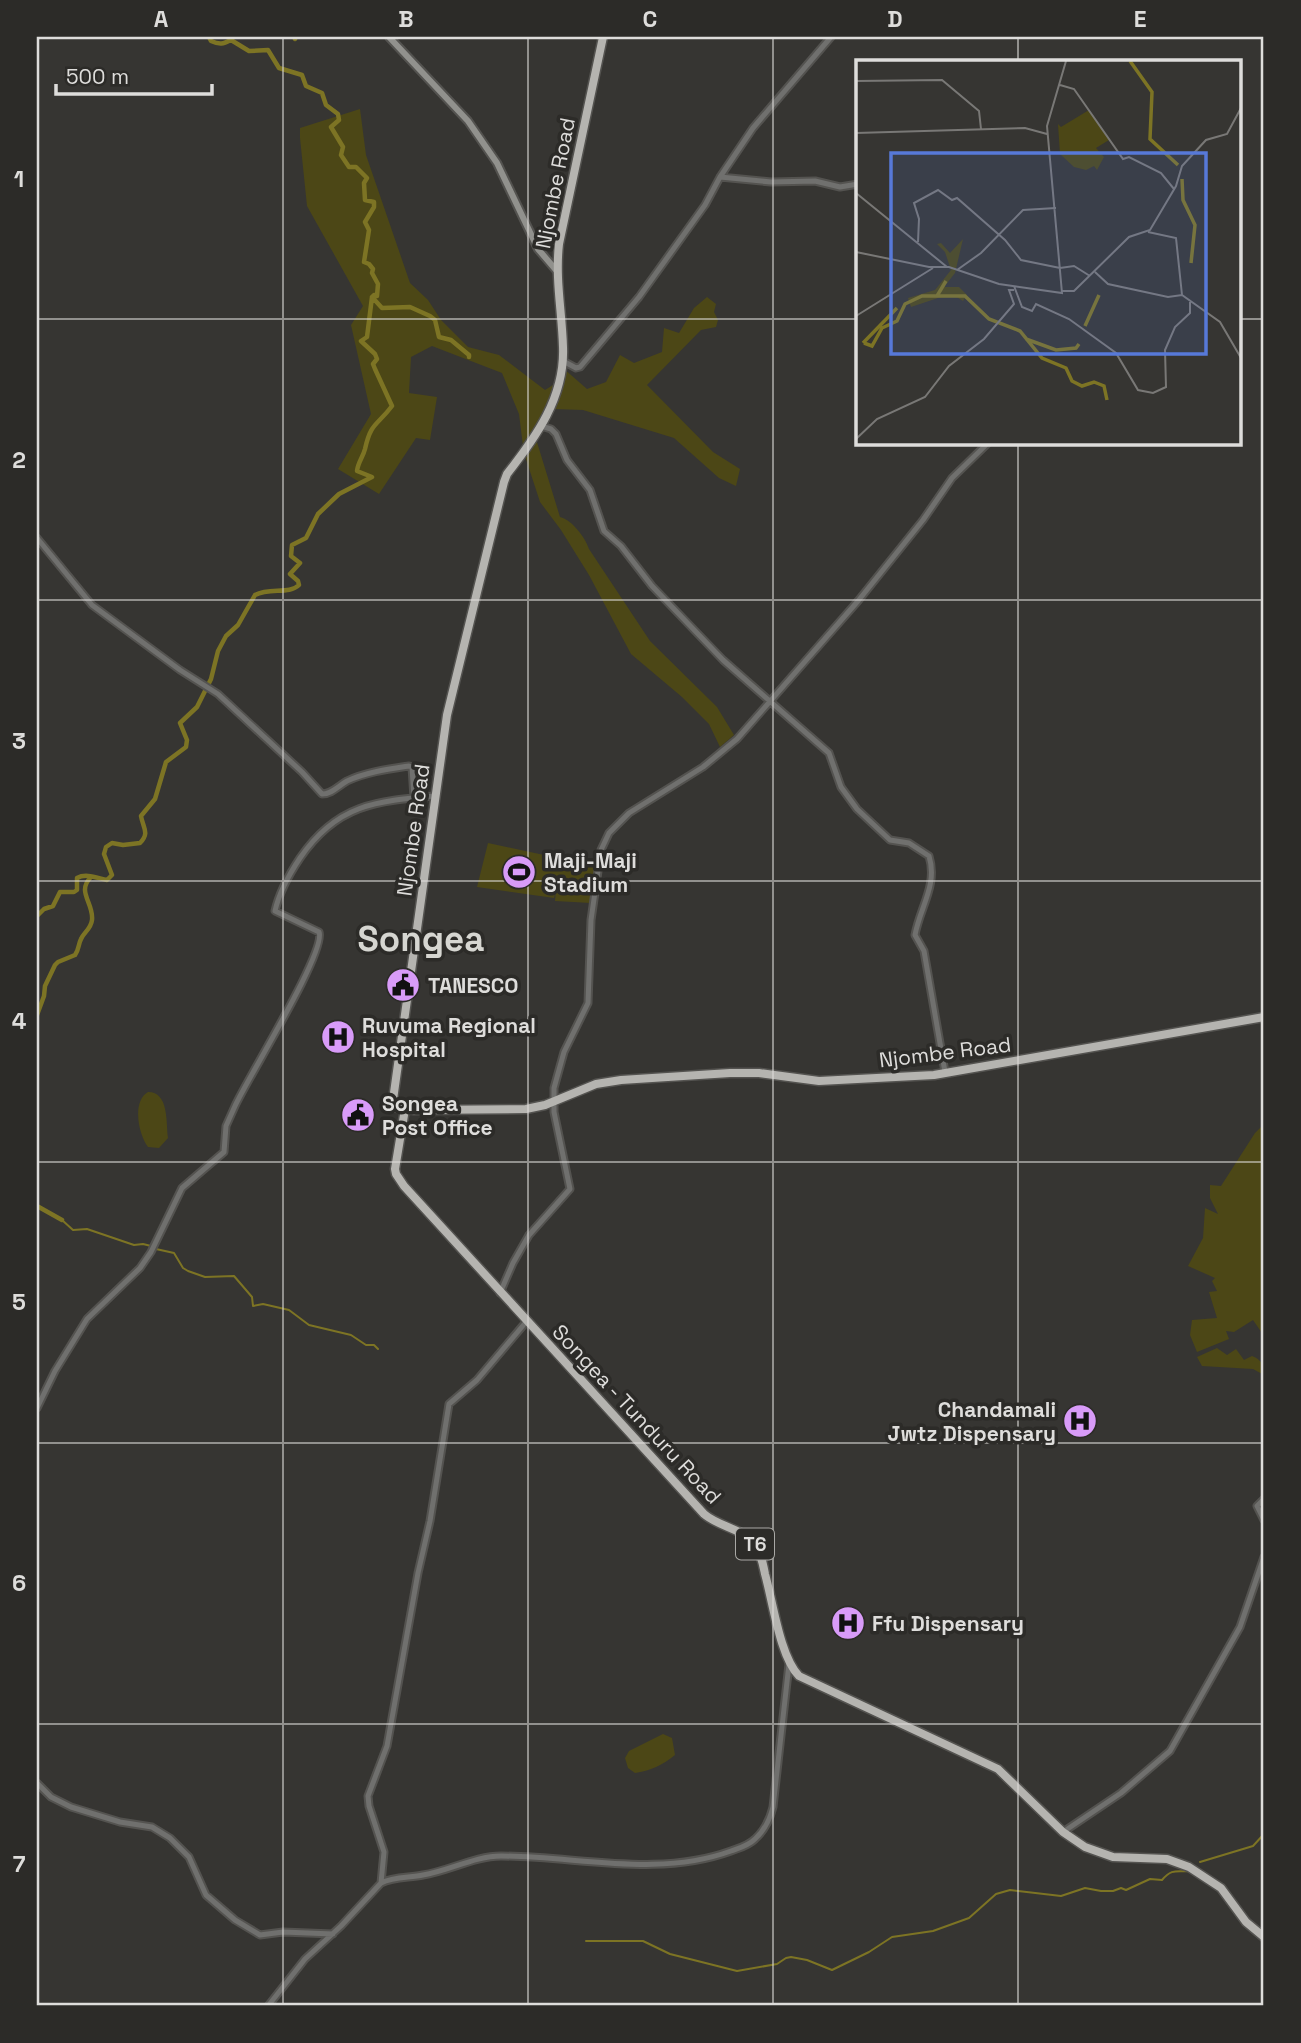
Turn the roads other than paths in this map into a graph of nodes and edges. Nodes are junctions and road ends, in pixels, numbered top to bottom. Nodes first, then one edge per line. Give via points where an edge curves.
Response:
1 (388, 37) edge
2 (603, 37) edge
3 (831, 37) edge
4 (720, 177) junction
5 (856, 184) edge
6 (556, 270) junction
7 (563, 361) junction
8 (541, 426) junction
9 (987, 444) edge
10 (37, 538) edge
11 (770, 702) junction
12 (436, 796) junction
13 (414, 798) junction
14 (1264, 1017) edge
15 (945, 1072) junction
16 (553, 1101) junction
17 (405, 1109) junction
18 (500, 1293) junction
19 (526, 1322) junction
20 (37, 1408) edge
21 (1264, 1499) edge
22 (1264, 1520) edge
23 (1264, 1557) edge
24 (789, 1664) junction
25 (37, 1783) edge
26 (1063, 1832) junction
27 (381, 1883) junction
28 (334, 1934) junction
29 (1264, 1937) edge
30 (268, 2006) edge

1 - 6 main road via 468,121 497,163 538,249
2 - 6 highway, Njombe Road
3 - 4 street via 753,128
4 - 5 street via 815,181 840,187
4 - 7 street via 624,316 580,367
6 - 7 highway, Njombe Road
7 - 8 highway, Njombe Road via 558,387
8 - 11 street via 556,434 590,490 604,531 712,649
8 - 12 highway, Njombe Road via 507,474 500,494 447,715
9 - 11 street via 952,478 858,601
10 - 13 street via 92,605 218,694 322,794 367,774 410,766
11 - 15 street via 828,753 843,792 857,809 890,840 909,843 929,856 930,889 915,935 923,949
11 - 16 street via 722,752 629,813 605,840 591,920 588,1003 558,1069
12 - 13 street
12 - 17 highway, Njombe Road via 392,1106
13 - 20 street via 372,804 337,818 293,869 275,911 319,932 320,943 234,1107 226,1126 224,1152 182,1188 140,1268 87,1318
14 - 15 highway, Njombe Road
15 - 16 highway, Njombe Road via 819,1081 742,1073 655,1076 596,1084
16 - 17 highway, Njombe Road via 502,1111
16 - 18 street via 570,1189 529,1235
17 - 18 highway, Songea - Tunduru Road / T6 via 396,1174
18 - 19 highway, Songea - Tunduru Road / T6
19 - 24 highway, Songea - Tunduru Road / T6 via 704,1514 753,1542
19 - 27 street via 478,1379 449,1404 387,1746 368,1796 384,1852
21 - 22 street via 1257,1506
23 - 26 street via 1240,1627 1166,1756
24 - 26 highway via 807,1681 1002,1772
24 - 27 street via 773,1807 761,1833 747,1845 718,1856 667,1864 499,1856
25 - 28 street via 71,1807 149,1826 170,1838 189,1857 206,1895 260,1935
26 - 29 highway via 1085,1847 1113,1857 1167,1859 1192,1869 1221,1888 1246,1922
27 - 28 street
28 - 30 street via 305,1959

